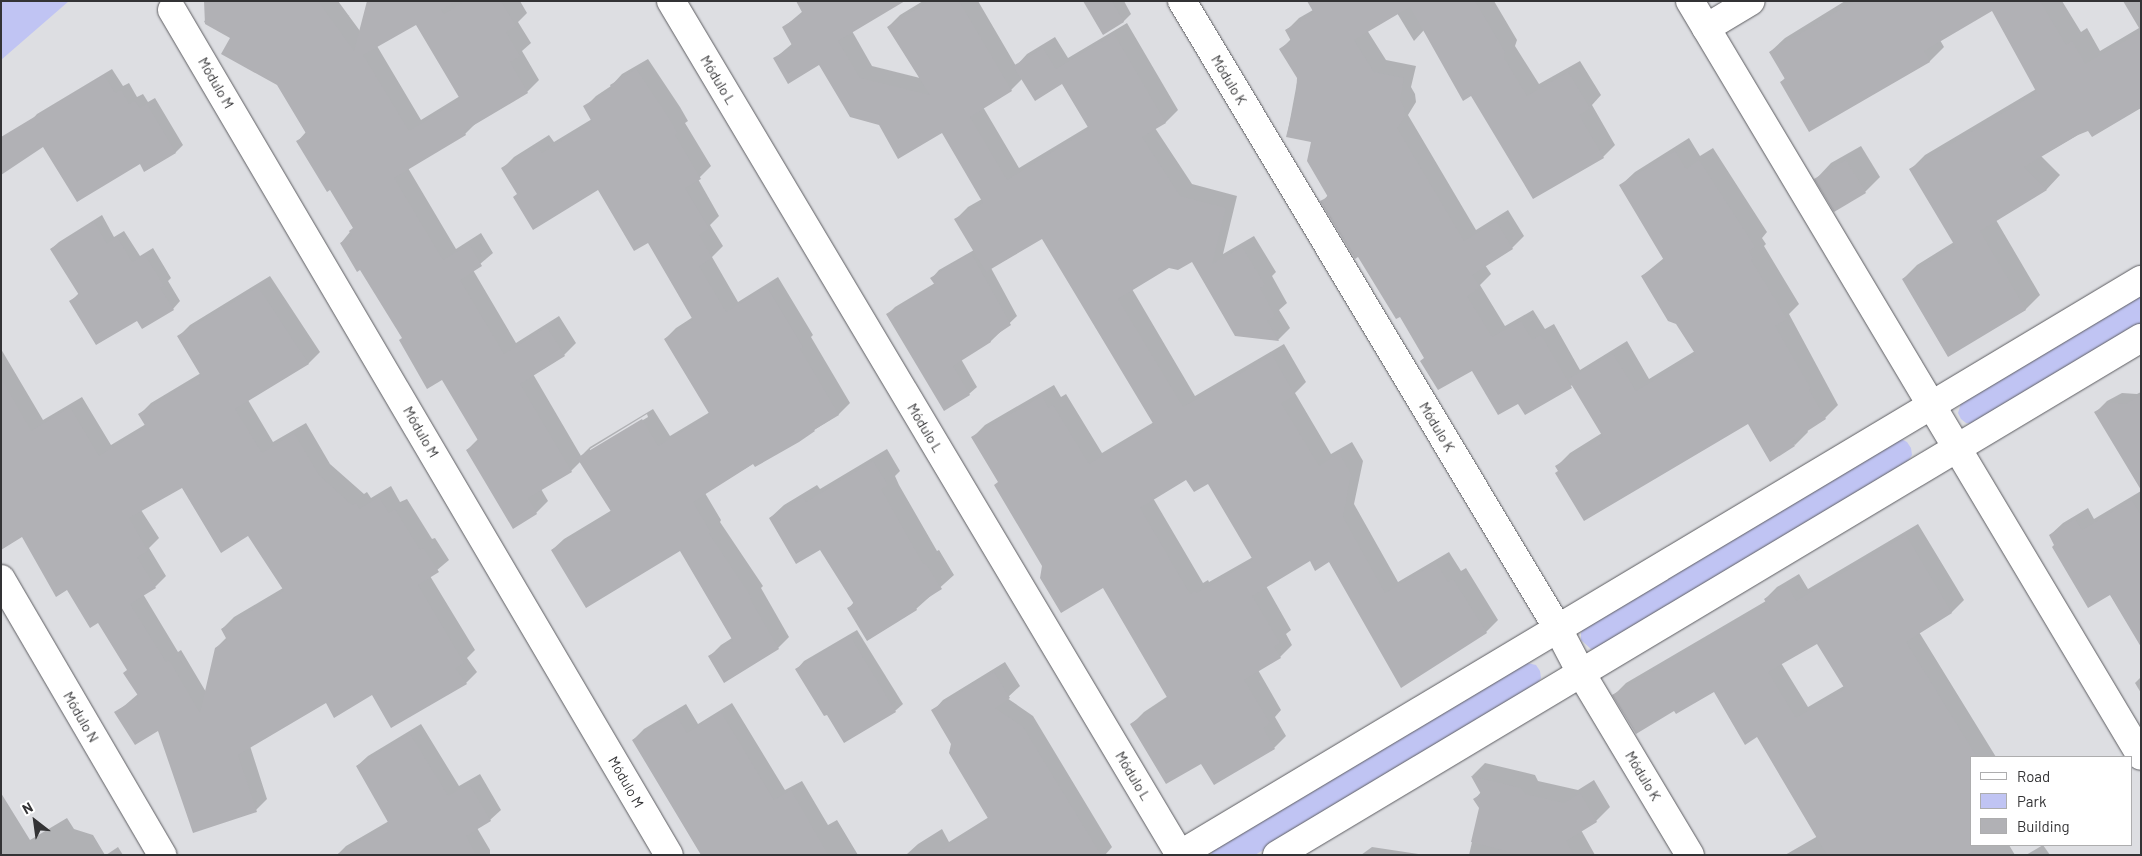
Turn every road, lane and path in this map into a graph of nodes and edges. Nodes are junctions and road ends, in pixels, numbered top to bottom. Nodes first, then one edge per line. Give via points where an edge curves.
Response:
1 (671, 1) edge
2 (1182, 1) edge
3 (1690, 1) edge
4 (1751, 1) edge
5 (172, 10) dead end
6 (1706, 28) junction
7 (2141, 280) edge
8 (2141, 338) edge
9 (1929, 404) junction
10 (1955, 447) junction
11 (1, 579) edge
12 (1557, 627) junction
13 (1581, 673) junction
14 (2141, 756) edge
15 (162, 855) edge
16 (670, 855) edge
17 (1179, 855) edge
18 (1277, 855) edge
19 (1690, 855) edge

1 - 17 street, Módulo L
2 - 12 street, Módulo K
3 - 6 street
4 - 6 street
5 - 16 street, Módulo M
6 - 9 street
7 - 9 street
8 - 10 street
9 - 10 street
9 - 12 street
10 - 13 street
10 - 14 street
11 - 15 street, Módulo N
12 - 13 street, Módulo K
12 - 17 street
13 - 18 street
13 - 19 street, Módulo K

